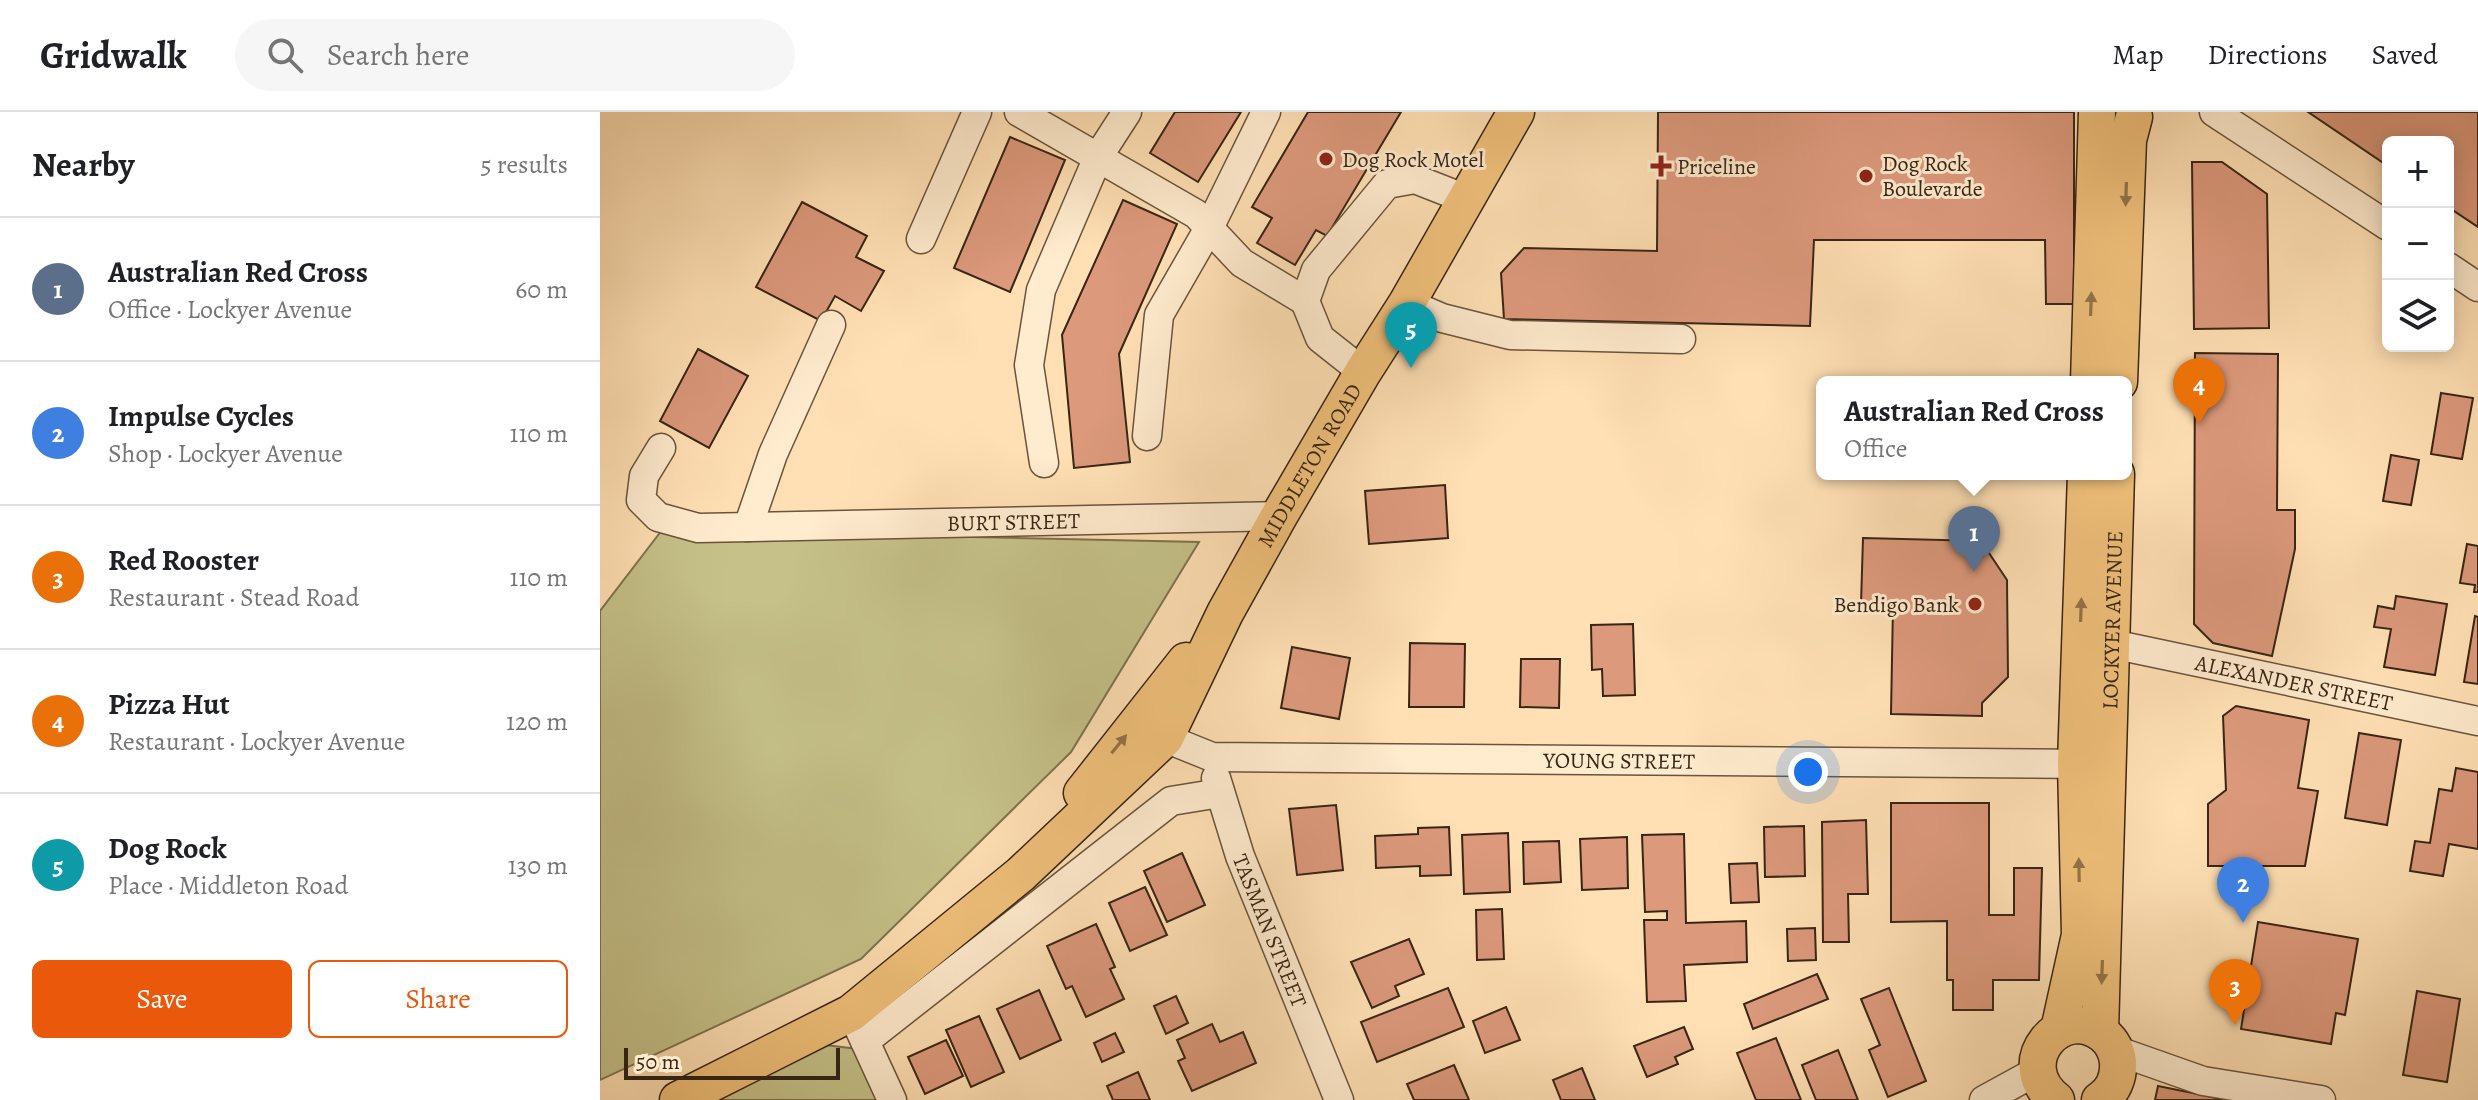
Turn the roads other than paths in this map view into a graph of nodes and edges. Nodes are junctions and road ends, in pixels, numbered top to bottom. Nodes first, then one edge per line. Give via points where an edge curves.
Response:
1 (977, 112) edge
2 (1019, 112) edge
3 (1127, 112) edge
4 (1266, 112) edge
5 (1516, 112) edge
6 (2097, 112) edge
7 (2214, 112) edge
8 (2129, 114) edge
9 (1098, 157) junction
10 (1466, 199) junction
11 (2382, 222) edge
12 (1209, 228) junction
13 (921, 239) dead end
14 (2454, 271) edge
15 (2478, 287) edge
16 (1305, 301) junction
17 (1407, 303) junction
18 (831, 325) dead end
19 (1681, 339) dead end
20 (1363, 372) junction
21 (2089, 376) edge
22 (2119, 376) edge
23 (1147, 436) dead end
24 (661, 448) dead end
25 (1044, 463) dead end
26 (2101, 480) edge
27 (2101, 480) edge
28 (1279, 516) junction
29 (748, 527) junction
30 (1225, 613) junction
31 (2112, 644) junction
32 (2478, 721) edge
33 (1165, 738) junction
34 (1212, 757) junction
35 (2092, 764) junction
36 (1220, 793) junction
37 (1021, 874) junction
38 (858, 1027) junction
39 (2059, 1030) junction
40 (2108, 1041) junction
41 (2046, 1086) edge
42 (678, 1100) edge
43 (892, 1100) edge
44 (1339, 1100) edge
45 (1984, 1100) edge
46 (2100, 1100) edge
47 (2321, 1100) edge

1 - 13 street
2 - 9 street
3 - 9 street
4 - 12 street
5 - 10 main road, MIDDLETON ROAD
21 -> 6 main road
7 - 11 street
8 -> 22 main road
9 - 12 street via 1196,214
9 - 25 street via 1041,290 1029,365
10 - 16 street via 1415,179 1387,184 1316,270
10 - 17 main road, MIDDLETON ROAD
12 - 16 street via 1242,263
12 - 23 street via 1159,315
14 - 15 street
16 - 20 street via 1320,338
17 - 19 street via 1510,335
17 - 20 main road, MIDDLETON ROAD
18 - 29 street via 773,454
20 - 28 main road, MIDDLETON ROAD
24 - 29 street, BURT STREET via 644,476 641,500 658,517 698,528
26 - 31 main road, LOCKYER AVENUE
35 -> 27 main road, LOCKYER AVENUE
28 - 29 street, BURT STREET
28 - 30 main road, MIDDLETON ROAD
30 - 33 main road, MIDDLETON ROAD
37 -> 30 main road, MIDDLETON ROAD
31 - 32 street, ALEXANDER STREET
31 - 35 main road, LOCKYER AVENUE
33 - 34 street, YOUNG STREET
33 - 37 main road, MIDDLETON ROAD
34 - 35 street, YOUNG STREET
34 - 36 street, TASMAN STREET
39 -> 35 main road, LOCKYER AVENUE via 2080,935
35 -> 40 main road, LOCKYER AVENUE
36 - 38 street, MIDDLETON ROAD via 1171,801
36 - 44 street, TASMAN STREET via 1240,856
37 - 38 main road, MIDDLETON ROAD
38 - 42 main road, MIDDLETON ROAD
38 - 43 street
39 - 40 main road via 2087,1026
39 - 41 main road via 2039,1050
40 - 46 main road, LOCKYER AVENUE via 2118,1072
40 - 47 street via 2203,1081
41 - 45 street

